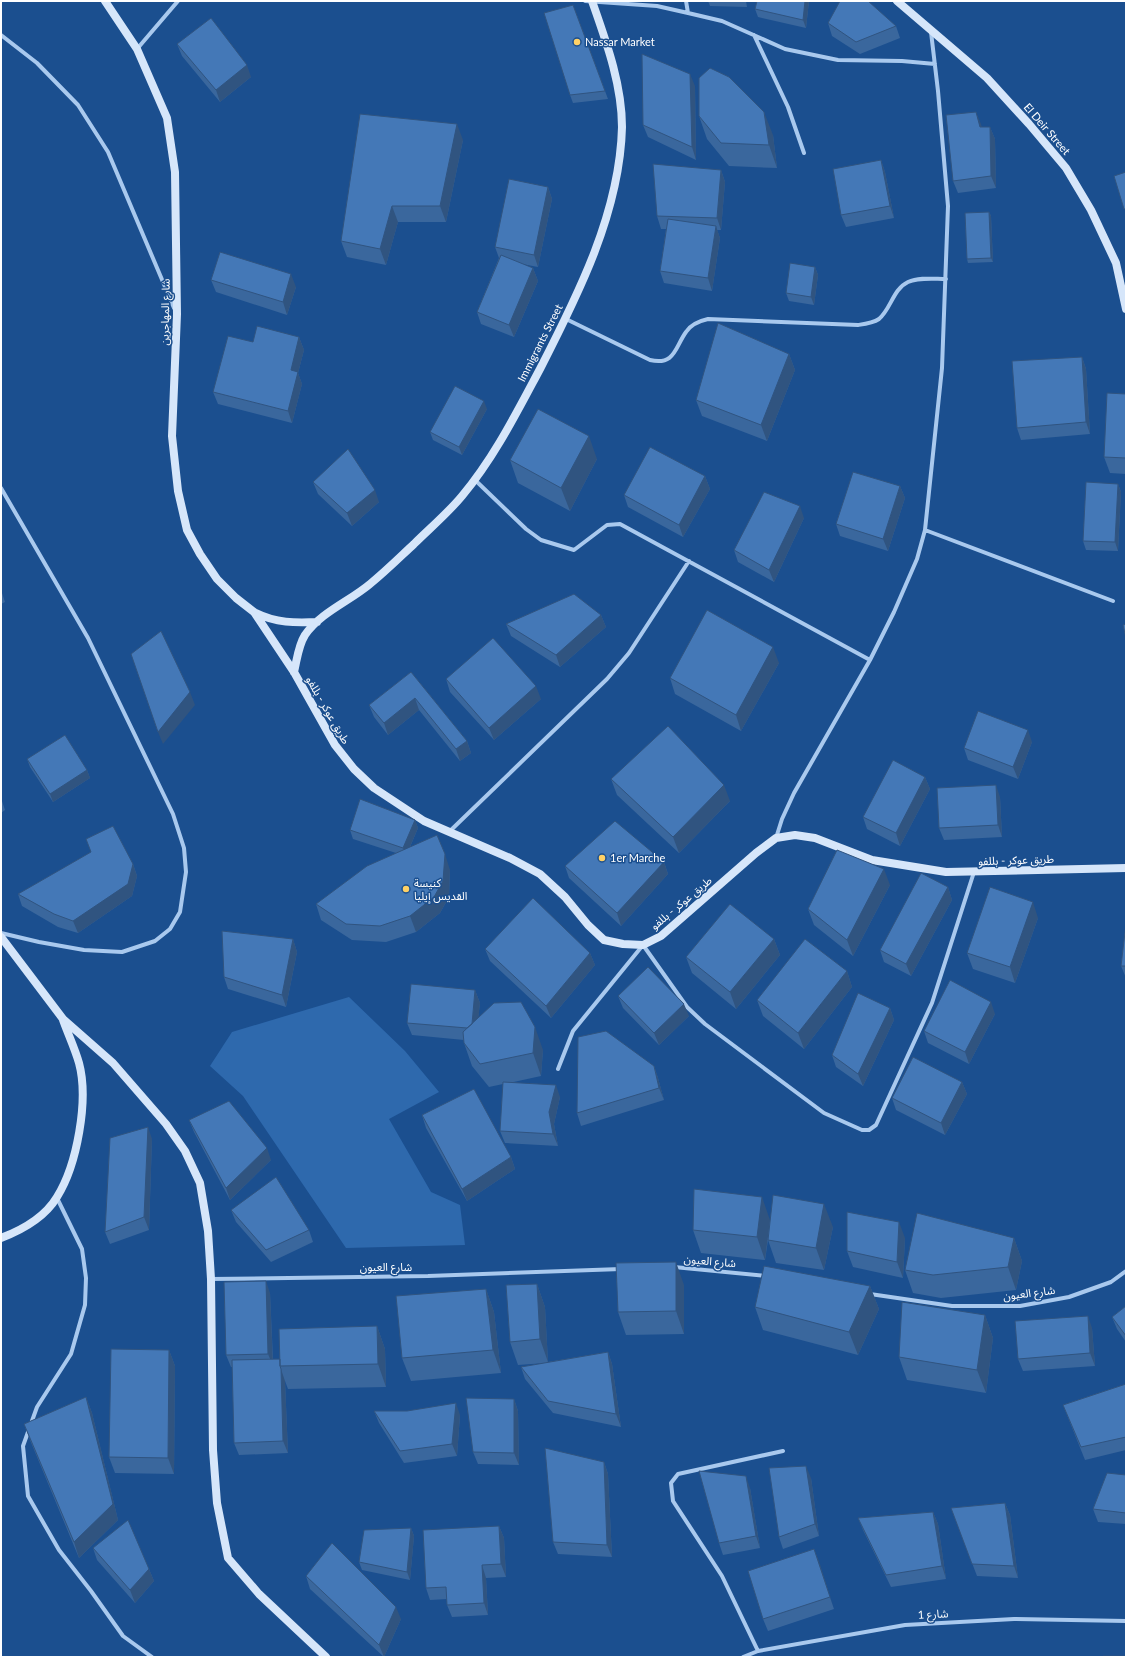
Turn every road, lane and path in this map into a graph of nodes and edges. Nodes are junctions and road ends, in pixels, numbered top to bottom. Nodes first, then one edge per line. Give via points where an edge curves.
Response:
1 (105, 1) edge
2 (178, 1) edge
3 (686, 1) edge
4 (897, 1) edge
5 (590, 2) edge
6 (688, 13) junction
7 (931, 29) junction
8 (753, 34) junction
9 (1, 35) edge
10 (137, 49) junction
11 (935, 64) junction
12 (804, 153) dead end
13 (946, 279) junction
14 (1126, 309) edge
15 (177, 314) junction
16 (566, 319) junction
17 (474, 480) junction
18 (1, 488) edge
19 (925, 530) junction
20 (689, 561) junction
21 (1113, 600) dead end
22 (254, 612) junction
23 (317, 622) junction
24 (870, 660) junction
25 (294, 672) junction
26 (450, 831) junction
27 (776, 838) junction
28 (1126, 868) edge
29 (974, 872) junction
30 (1, 933) edge
31 (1, 937) edge
32 (643, 945) junction
33 (63, 1019) junction
34 (558, 1069) dead end
35 (57, 1198) junction
36 (1, 1238) edge
37 (667, 1266) edge
38 (627, 1268) edge
39 (1126, 1270) edge
40 (774, 1278) edge
41 (211, 1279) junction
42 (861, 1292) edge
43 (783, 1451) dead end
44 (1126, 1622) edge
45 (758, 1651) junction
46 (152, 1657) edge
47 (326, 1657) edge
48 (743, 1657) edge

1 - 10 street, شارع المهاجرين
2 - 10 street
3 - 6 street
4 - 7 street, El Deir Street
5 - 6 street via 657,6
5 - 16 street, Immigrants Street via 616,78 622,125 620,155 613,192 600,235
6 - 8 street via 722,21
7 - 11 street
7 - 14 street, El Deir Street via 987,78 1066,168 1091,210 1116,263
8 - 11 street via 786,49 838,60
8 - 12 street via 788,106
9 - 15 street via 37,63 78,105 108,152
10 - 15 street, شارع المهاجرين via 167,118 175,172
11 - 13 street via 948,206
13 - 16 street via 908,282 899,288 879,319 871,323 858,325 708,319 697,322 686,331 668,360 656,362
13 - 19 street via 942,368
15 - 22 street, شارع المهاجرين via 172,436 178,491 188,530 217,579
16 - 17 street, Immigrants Street via 516,414
17 - 20 street via 541,540 574,550 607,525 620,524
17 - 23 street, Immigrants Street via 461,498 376,579
18 - 30 street via 88,638 173,814 184,848 186,872 180,912 170,929 155,941 122,952 84,950
19 - 21 street
19 - 24 street via 917,559
20 - 24 street
20 - 26 street via 629,653 607,679
22 - 23 street, شارع المهاجرين via 275,621
22 - 25 street, شارع المهاجرين
23 - 25 street, Immigrants Street via 301,642
24 - 27 street via 794,793
25 - 26 street, طريق عوكر - بللفو via 335,745 354,769 374,788 402,807 424,821
26 - 32 street, طريق عوكر - بللفو via 540,874 604,940
27 - 29 street, طريق عوكر - بللفو via 795,835 815,838 872,860 946,872
27 - 32 street, طريق عوكر - بللفو via 661,936
28 - 29 street, طريق عوكر - بللفو
29 - 32 street via 932,1003 876,1125 869,1130 862,1130 824,1113 705,1024 687,1007
31 - 33 street
32 - 34 street via 573,1031
33 - 35 street via 79,1064 83,1106 78,1141
33 - 41 street via 113,1063 166,1124 185,1151 200,1183 208,1231
35 - 36 street via 39,1217 16,1233
35 - 46 street via 82,1249 86,1278 85,1305 71,1354 37,1407 23,1446 28,1496 59,1550 123,1636
37 - 40 street, شارع العيون
38 - 41 street, شارع العيون via 428,1276
39 - 42 street, شارع العيون via 1111,1282 1069,1297 1020,1306 952,1306
41 - 47 street via 213,1450 217,1503 228,1558 258,1594
43 - 45 street via 678,1474 671,1483 673,1502 722,1576
44 - 45 street, شارع 1 via 1014,1619 905,1625
45 - 48 street, شارع 1

